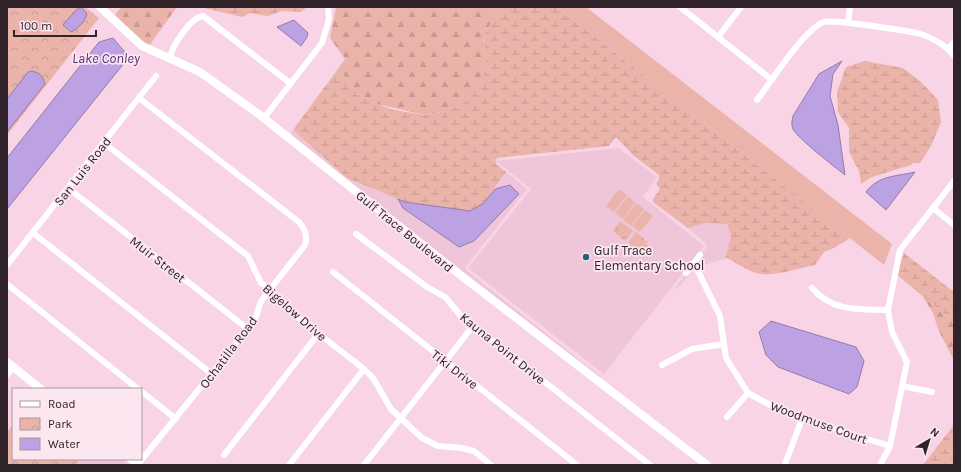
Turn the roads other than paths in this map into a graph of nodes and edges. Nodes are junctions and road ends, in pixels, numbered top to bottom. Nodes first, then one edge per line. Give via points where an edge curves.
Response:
1 (100, 7) edge
2 (328, 7) edge
3 (680, 7) edge
4 (741, 7) edge
5 (850, 7) edge
6 (848, 23) junction
7 (718, 37) junction
8 (954, 42) edge
9 (949, 48) junction
10 (954, 56) edge
11 (170, 58) junction
12 (156, 76) dead end
13 (772, 80) junction
14 (290, 83) junction
15 (139, 98) junction
16 (757, 100) dead end
17 (264, 118) junction
18 (104, 143) junction
19 (954, 181) edge
20 (68, 188) junction
21 (933, 208) junction
22 (954, 225) edge
23 (33, 233) junction
24 (356, 234) dead end
25 (700, 255) dead end
26 (694, 263) junction
27 (7, 265) edge
28 (333, 272) dead end
29 (686, 273) dead end
30 (7, 284) edge
31 (812, 288) dead end
32 (270, 289) junction
33 (888, 310) junction
34 (473, 326) junction
35 (248, 329) junction
36 (318, 334) junction
37 (724, 344) junction
38 (445, 362) junction
39 (10, 365) edge
40 (662, 365) dead end
41 (364, 369) junction
42 (212, 374) junction
43 (7, 375) edge
44 (902, 386) junction
45 (40, 388) edge
46 (137, 388) edge
47 (142, 392) edge
48 (932, 392) dead end
49 (748, 393) junction
50 (727, 416) dead end
51 (176, 419) junction
52 (400, 419) junction
53 (802, 419) junction
54 (890, 446) junction
55 (224, 455) dead end
56 (785, 464) edge
57 (139, 465) edge
58 (289, 465) edge
59 (365, 465) edge
60 (491, 465) edge
61 (577, 465) edge
62 (650, 465) edge
63 (707, 465) edge
64 (880, 465) edge

1 - 11 street, Gulf Trace Boulevard via 142,46
2 - 14 street via 329,19 322,43
3 - 7 street
4 - 7 street
5 - 6 street
6 - 9 street via 922,35
6 - 13 street via 824,22 805,36
7 - 13 street
8 - 9 street
9 - 10 street
11 - 14 street via 173,46 195,19 203,16
11 - 17 street, Gulf Trace Boulevard via 211,79
12 - 15 street, San Luis Road
13 - 16 street
14 - 17 street
15 - 18 street, San Luis Road
15 - 32 street, Ochatilla Road via 299,222 306,234 305,245
17 - 63 street, Gulf Trace Boulevard via 463,277
18 - 20 street, San Luis Road
18 - 32 street, Bigelow Drive via 248,256 256,276
19 - 21 street
20 - 23 street, San Luis Road
20 - 35 street, Muir Street
21 - 22 street
21 - 33 street via 900,250
23 - 27 street, San Luis Road
23 - 42 street
24 - 34 street, Kauna Point Drive via 427,287 445,297
25 - 26 street
26 - 29 street
26 - 37 street, Woodmuse Court via 720,316
28 - 38 street, Tiki Drive
30 - 46 street
31 - 33 street via 822,299 846,308
32 - 35 street, Ochatilla Road via 261,301 256,317
32 - 36 street, Bigelow Drive via 287,309
33 - 44 street via 892,332 907,362
34 - 38 street
34 - 62 street, Kauna Point Drive
35 - 42 street, Ochatilla Road
36 - 41 street, Bigelow Drive
36 - 55 street
37 - 40 street via 692,349
37 - 49 street, Woodmuse Court via 726,358
38 - 52 street
38 - 61 street, Tiki Drive
39 - 43 street
39 - 45 street
41 - 52 street, Bigelow Drive via 373,378 391,409
41 - 58 street
42 - 51 street, Ochatilla Road
44 - 48 street
44 - 54 street
47 - 51 street
49 - 50 street
49 - 53 street, Woodmuse Court
51 - 57 street, Ochatilla Road
52 - 59 street
52 - 60 street, Bigelow Drive via 429,443 474,451
53 - 54 street, Woodmuse Court
53 - 56 street
54 - 64 street

